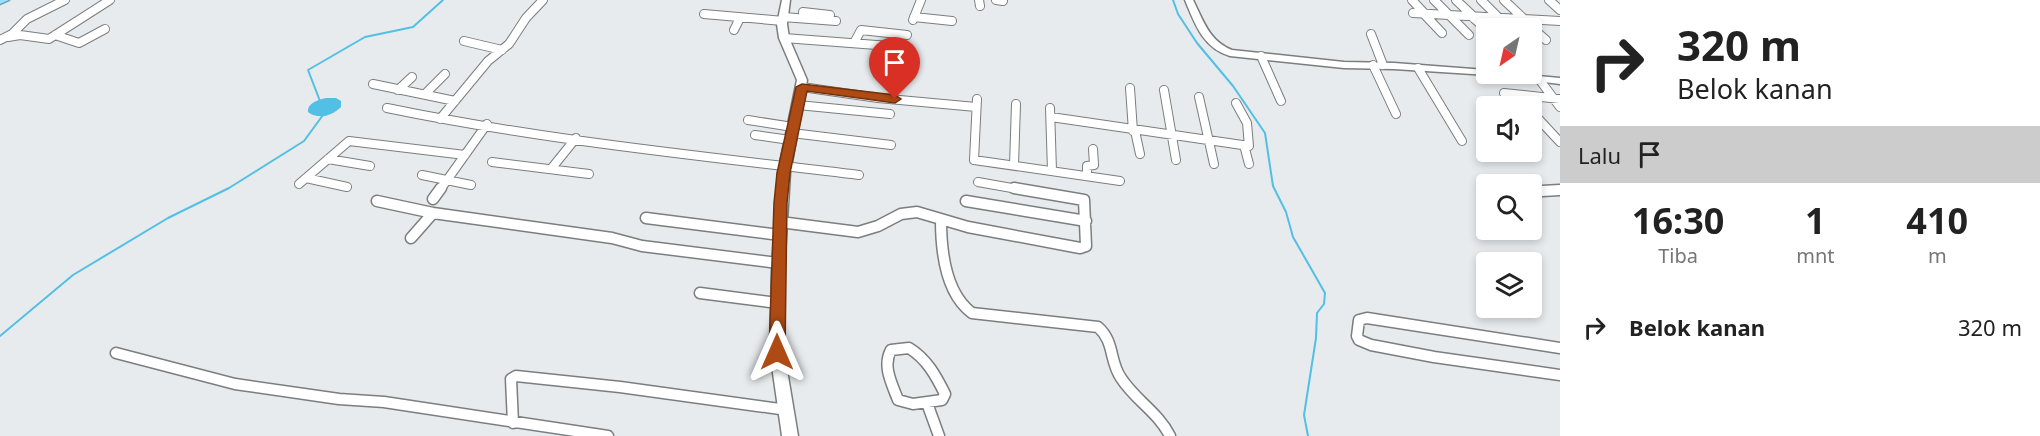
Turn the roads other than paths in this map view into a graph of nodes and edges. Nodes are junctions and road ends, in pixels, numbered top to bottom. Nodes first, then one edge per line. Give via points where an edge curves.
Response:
1 (65, 0) edge
2 (110, 0) edge
3 (543, 0) edge
4 (921, 0) edge
5 (996, 0) edge
6 (1189, 0) edge
7 (1412, 0) edge
8 (1434, 0) edge
9 (1456, 0) edge
10 (1481, 0) edge
11 (1504, 0) edge
12 (1549, 0) edge
13 (1003, 1) edge
14 (1560, 10) edge
15 (784, 12) edge
16 (704, 14) dead end
17 (1413, 14) dead end
18 (1424, 14) junction
19 (830, 15) dead end
20 (1448, 15) junction
21 (1472, 16) junction
22 (1497, 16) junction
23 (740, 18) junction
24 (1522, 18) joint
25 (1476, 20) edge
26 (1542, 20) edge
27 (836, 21) dead end
28 (952, 21) dead end
29 (1560, 21) edge
30 (105, 29) dead end
31 (734, 30) dead end
32 (1442, 33) dead end
33 (1371, 34) dead end
34 (55, 35) junction
35 (907, 35) dead end
36 (1469, 35) dead end
37 (1542, 36) edge
38 (8, 37) junction
39 (784, 38) junction
40 (0, 40) edge
41 (1546, 40) dead end
42 (464, 41) dead end
43 (854, 43) junction
44 (903, 47) dead end
45 (502, 50) junction
46 (1261, 56) junction
47 (1378, 65) junction
48 (1418, 68) junction
49 (1476, 72) edge
50 (445, 74) dead end
51 (412, 77) dead end
52 (1542, 79) edge
53 (1560, 81) edge
54 (1542, 83) edge
55 (374, 84) dead end
56 (802, 87) junction
57 (1130, 88) dead end
58 (398, 90) junction
59 (1164, 90) dead end
60 (1504, 93) dead end
61 (425, 94) junction
62 (1516, 95) joint
63 (1199, 97) dead end
64 (1556, 99) edge
65 (455, 101) junction
66 (1281, 101) dead end
67 (1236, 103) dead end
68 (1017, 104) dead end
69 (798, 105) junction
70 (1560, 107) edge
71 (387, 108) dead end
72 (890, 114) dead end
73 (1396, 114) dead end
74 (434, 118) junction
75 (748, 120) dead end
76 (1542, 123) edge
77 (487, 124) junction
78 (1134, 131) junction
79 (792, 134) junction
80 (755, 135) dead end
81 (1172, 136) junction
82 (576, 138) junction
83 (1209, 141) junction
84 (1462, 141) dead end
85 (1560, 142) edge
86 (1244, 145) junction
87 (891, 146) dead end
88 (1093, 149) dead end
89 (1140, 154) dead end
90 (465, 155) junction
91 (328, 159) junction
92 (1176, 160) dead end
93 (492, 162) dead end
94 (1214, 164) dead end
95 (1249, 164) dead end
96 (1014, 165) junction
97 (370, 166) dead end
98 (785, 166) junction
99 (551, 169) junction
100 (1052, 171) junction
101 (589, 174) dead end
102 (423, 175) dead end
103 (859, 175) dead end
104 (1087, 176) junction
105 (447, 180) junction
106 (1120, 181) dead end
107 (978, 182) dead end
108 (471, 185) dead end
109 (347, 187) dead end
110 (1542, 190) dead end
111 (1560, 190) edge
112 (433, 199) dead end
113 (377, 201) dead end
114 (966, 201) dead end
115 (433, 213) junction
116 (646, 218) dead end
117 (941, 220) junction
118 (1086, 221) junction
119 (780, 222) junction
120 (780, 235) junction
121 (411, 238) dead end
122 (778, 263) junction
123 (700, 293) dead end
124 (777, 303) junction
125 (1560, 348) edge
126 (116, 353) dead end
127 (1560, 375) edge
128 (927, 403) junction
129 (787, 410) junction
130 (513, 423) junction
131 (608, 436) edge
132 (790, 436) edge
133 (939, 436) edge
134 (1170, 436) edge

1 - 38 street via 27,19
2 - 34 street
3 - 45 street
4 - 28 street via 914,18
5 - 13 street
6 - 46 street via 1197,21 1215,46 1230,53
7 - 18 street
8 - 20 street
9 - 21 street
10 - 22 street
11 - 24 street
12 - 14 street
15 - 19 street
15 - 23 street
15 - 27 street
15 - 39 street
16 - 23 street
17 - 18 street
18 - 20 street
18 - 32 street
20 - 21 street
20 - 36 street
21 - 22 street
21 - 25 street
22 - 24 street
23 - 31 street
26 - 29 street
30 - 34 street via 79,43
33 - 47 street
34 - 38 street via 48,39
35 - 43 street via 861,30
37 - 41 street
38 - 40 street
39 - 43 street
39 - 56 street via 802,76
42 - 45 street
43 - 44 street
45 - 65 street
46 - 47 street
46 - 66 street
47 - 48 street
47 - 73 street
48 - 49 street
48 - 84 street
50 - 61 street
51 - 58 street
52 - 53 street
54 - 64 street
55 - 58 street
56 - 69 street
56 - 96 street via 878,98 976,103 974,160
57 - 78 street
58 - 61 street
59 - 81 street
60 - 62 street
61 - 65 street
62 - 64 street
63 - 83 street
64 - 70 street
65 - 74 street
67 - 86 street via 1245,113 1250,130 1249,146
68 - 96 street
69 - 72 street
69 - 79 street
71 - 74 street
74 - 77 street
75 - 79 street
76 - 85 street
77 - 82 street
77 - 90 street
78 - 81 street
78 - 89 street
78 - 100 street via 1050,113
79 - 80 street
79 - 87 street
79 - 98 street
81 - 83 street
81 - 92 street
82 - 98 street
82 - 99 street
83 - 86 street
83 - 94 street
86 - 95 street
88 - 104 street via 1094,165 1087,166
90 - 91 street via 349,141
90 - 105 street
91 - 97 street
91 - 109 street via 303,181
93 - 99 street
96 - 100 street
98 - 103 street
98 - 119 street
99 - 101 street
100 - 104 street
102 - 105 street
104 - 106 street
105 - 108 street
105 - 112 street
107 - 118 street via 1084,200
110 - 111 street
113 - 115 street
114 - 118 street
115 - 121 street
115 - 122 street
116 - 120 street
117 - 118 street via 1080,248 1087,244
117 - 119 street via 908,212 866,231 851,233
117 - 134 street via 945,262 963,307 972,313 1098,327 1110,340 1121,378 1154,410
119 - 120 street
120 - 122 street
122 - 124 street
123 - 124 street
124 - 129 street via 777,352
125 - 127 street via 1367,318 1359,320 1356,336 1380,347
126 - 130 street via 235,384
128 - 128 street via 907,404 898,400 886,359 891,350 913,349 935,375 944,398
128 - 133 street
129 - 130 street via 516,376 512,379
129 - 132 street
130 - 131 street

